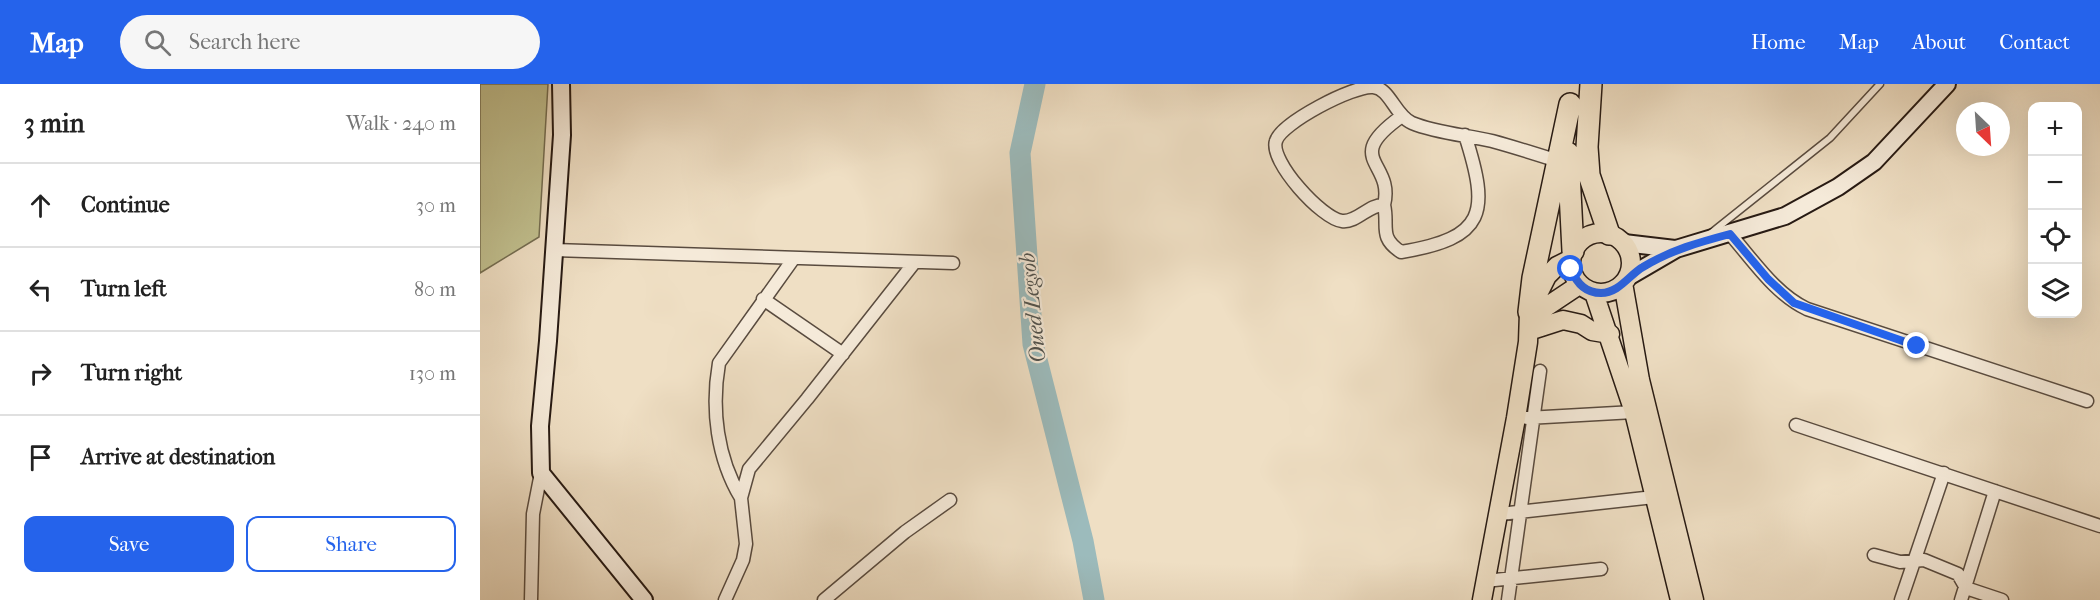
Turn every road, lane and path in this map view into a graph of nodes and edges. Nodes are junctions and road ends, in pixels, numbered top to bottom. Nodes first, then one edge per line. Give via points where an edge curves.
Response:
1 (561, 84) edge
2 (1591, 84) edge
3 (1880, 84) edge
4 (1947, 84) edge
5 (1572, 94) edge
6 (1402, 116) junction
7 (1464, 135) junction
8 (1558, 161) junction
9 (1384, 205) junction
10 (1730, 234) junction
11 (1616, 238) junction
12 (1699, 243) junction
13 (1676, 249) junction
14 (554, 250) junction
15 (1572, 255) junction
16 (794, 258) junction
17 (914, 263) junction
18 (953, 263) dead end
19 (1625, 280) junction
20 (1587, 289) junction
21 (763, 299) junction
22 (1530, 328) junction
23 (1610, 334) junction
24 (843, 354) junction
25 (1540, 371) dead end
26 (2087, 401) dead end
27 (1634, 412) junction
28 (1525, 418) junction
29 (1796, 425) dead end
30 (541, 472) junction
31 (1944, 473) junction
32 (1995, 491) junction
33 (1654, 497) junction
34 (741, 498) junction
35 (950, 500) dead end
36 (1500, 514) junction
37 (1521, 514) junction
38 (2100, 526) edge
39 (1874, 555) dead end
40 (1915, 561) junction
41 (1601, 569) dead end
42 (1512, 579) junction
43 (1485, 581) junction
44 (1964, 594) edge
45 (531, 600) edge
46 (644, 600) edge
47 (726, 600) edge
48 (824, 600) edge
49 (1482, 600) edge
50 (1508, 600) edge
51 (1680, 600) edge
52 (1694, 600) edge
53 (1901, 600) edge
54 (2002, 600) edge

1 - 14 main road via 562,135
2 - 11 highway via 1589,175
3 - 12 lane via 1830,138
4 - 10 main road via 1911,126 1865,168 1785,216
5 - 8 highway
5 - 15 highway via 1568,166
6 - 7 street via 1410,123
6 - 9 street via 1374,141 1372,157 1387,193
6 - 9 street via 1380,89 1370,86 1323,105 1283,129 1275,145 1280,161 1300,188 1332,217 1348,221
7 - 8 street
7 - 9 street via 1478,205 1476,219 1467,228 1444,243 1401,252 1391,246 1384,231
8 - 22 highway via 1533,278
10 - 12 main road
10 - 26 street via 1794,303
11 - 13 main road
11 - 15 main road via 1592,234 1577,244
11 - 19 main road via 1631,260
12 - 13 main road
13 - 19 main road
14 - 16 street
14 - 30 main road via 540,426
15 - 20 main road via 1571,269
15 - 22 main road via 1547,276
16 - 17 street
16 - 21 street
17 - 18 street
17 - 24 street
19 - 20 main road via 1610,292
19 - 52 main road via 1640,380
20 - 22 main road via 1540,311
20 - 23 main road
21 - 24 street
21 - 34 street via 719,363 715,384 720,448 728,476
22 - 23 main road via 1563,320
22 - 28 main road
23 - 27 main road
24 - 34 street via 748,469
25 - 28 street
27 - 28 street
27 - 33 main road
28 - 36 main road
28 - 37 street
29 - 31 street
30 - 45 street via 533,514
30 - 46 main road
31 - 32 street
31 - 40 street
32 - 38 street
32 - 44 street
33 - 37 street
33 - 51 main road
34 - 47 street via 747,544
35 - 48 street
36 - 37 street
36 - 43 main road
37 - 42 street
39 - 40 street via 1900,562
40 - 44 street via 1924,560 1958,574
40 - 53 street
41 - 42 street
42 - 43 street
42 - 50 street
43 - 49 main road
44 - 54 street

